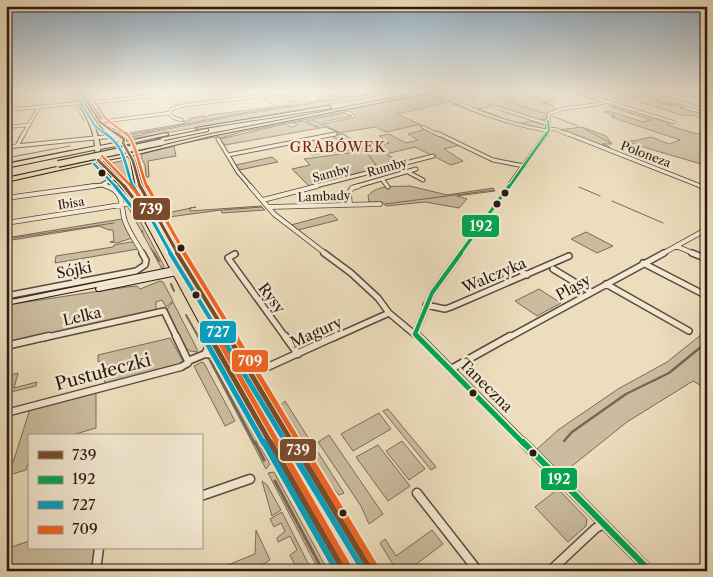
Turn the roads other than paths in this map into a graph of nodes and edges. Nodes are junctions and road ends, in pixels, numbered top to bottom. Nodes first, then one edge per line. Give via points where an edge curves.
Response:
1 (32, 119) edge
2 (89, 119) edge
3 (126, 119) edge
4 (178, 119) edge
5 (244, 119) edge
6 (271, 119) edge
7 (280, 119) edge
8 (293, 119) edge
9 (490, 119) edge
10 (497, 119) edge
11 (526, 119) edge
12 (548, 119) edge
13 (663, 119) edge
14 (98, 120) joint
15 (182, 120) dead end
16 (108, 121) junction
17 (673, 122) dead end
18 (507, 123) junction
19 (29, 125) junction
20 (104, 126) junction
21 (6, 127) edge
22 (423, 127) dead end
23 (549, 128) junction
24 (335, 134) dead end
25 (114, 136) junction
26 (96, 138) junction
27 (218, 139) dead end
28 (161, 141) junction
29 (123, 142) junction
30 (17, 146) junction
31 (6, 147) edge
32 (96, 148) junction
33 (130, 154) junction
34 (228, 154) junction
35 (433, 156) dead end
36 (98, 160) junction
37 (6, 166) edge
38 (524, 166) junction
39 (416, 169) dead end
40 (408, 172) junction
41 (6, 173) edge
42 (115, 177) junction
43 (382, 179) junction
44 (6, 180) edge
45 (423, 180) dead end
46 (102, 186) junction
47 (388, 186) dead end
48 (707, 189) edge
49 (6, 198) edge
50 (263, 200) junction
51 (138, 204) junction
52 (380, 204) dead end
53 (123, 205) junction
54 (350, 205) junction
55 (269, 207) junction
56 (6, 223) edge
57 (707, 229) edge
58 (676, 246) junction
59 (232, 255) dead end
60 (569, 256) dead end
61 (707, 259) edge
62 (643, 263) junction
63 (513, 266) dead end
64 (187, 269) junction
65 (553, 270) dead end
66 (176, 272) junction
67 (527, 275) junction
68 (114, 278) junction
69 (606, 284) junction
70 (591, 292) junction
71 (6, 296) edge
72 (39, 296) junction
73 (707, 296) edge
74 (6, 302) edge
75 (426, 305) junction
76 (389, 313) junction
77 (689, 330) dead end
78 (416, 334) junction
79 (212, 340) junction
80 (6, 346) edge
81 (205, 354) junction
82 (298, 354) junction
83 (222, 356) junction
84 (188, 361) junction
85 (451, 368) junction
86 (252, 374) junction
87 (6, 413) edge
88 (250, 479) dead end
89 (417, 493) dead end
90 (202, 496) edge
91 (6, 500) edge
92 (6, 504) edge
93 (604, 524) junction
94 (100, 550) edge
95 (96, 571) edge
96 (344, 571) edge
97 (371, 571) edge
98 (478, 571) edge
99 (550, 571) edge
100 (650, 571) edge

1 - 19 street
2 - 26 main road
3 - 16 street
4 - 15 street
5 - 29 highway
6 - 28 highway
7 - 28 highway
8 - 33 highway
9 - 18 street
10 - 18 street
11 - 23 street, Poloneza
12 - 23 street
13 - 17 street
14 - 16 street
14 - 20 main road
16 - 20 street
18 - 23 street
19 - 21 street
19 - 30 street
20 - 25 main road
20 - 29 main road via 121,136
22 - 38 street via 492,159
23 - 38 street
23 - 48 street, Poloneza
24 - 34 street
25 - 26 street
25 - 29 main road
26 - 30 street
26 - 32 main road
27 - 34 street, Taneczna
28 - 41 highway, bridge
29 - 32 main road
29 - 33 main road
30 - 31 street
32 - 36 main road
32 - 37 highway
33 - 36 main road
33 - 64 main road via 140,190
34 - 50 street, Taneczna via 238,172
35 - 50 street, Samby
36 - 42 main road
36 - 44 highway
38 - 75 street
39 - 40 street, Rumby
40 - 43 street, Rumby
40 - 45 street
42 - 46 street
42 - 51 main road
43 - 47 street
43 - 54 street, Rumby via 352,188
46 - 49 street
46 - 53 street via 115,190
50 - 55 street, Taneczna
51 - 53 street, Ibisa
51 - 66 main road
52 - 54 street, Lambady
53 - 56 street, Ibisa
53 - 68 street, Sójki via 124,218 146,260 145,266
54 - 55 street, Lambady
55 - 76 street, Taneczna via 285,224 358,279
57 - 58 street, Pląsy
58 - 61 street
58 - 62 street, Pląsy
59 - 82 street, Rysy via 236,270
60 - 67 street, Walczyka
62 - 69 street, Pląsy
62 - 73 street
63 - 67 street
64 - 66 main road
64 - 86 main road
65 - 70 street
66 - 68 main road
66 - 72 main road via 102,288
66 - 79 main road
67 - 75 street, Walczyka via 449,308
68 - 71 street, Sójki
68 - 72 main road
69 - 70 street, Pląsy
69 - 77 street
70 - 85 street, Pląsy
72 - 74 main road
75 - 78 street
76 - 78 street, Taneczna
76 - 82 street, Magury
78 - 85 street, Taneczna
79 - 81 street
79 - 83 main road
80 - 84 street, Lelka via 164,311
81 - 83 street, Pustułeczki
81 - 84 street, Pustułeczki
82 - 86 street, Magury
83 - 96 main road
84 - 87 street, Pustułeczki via 181,367
85 - 93 street, Taneczna
86 - 97 main road
88 - 90 street
89 - 98 street
91 - 92 street
93 - 99 street
93 - 100 street, Taneczna
94 - 95 street

